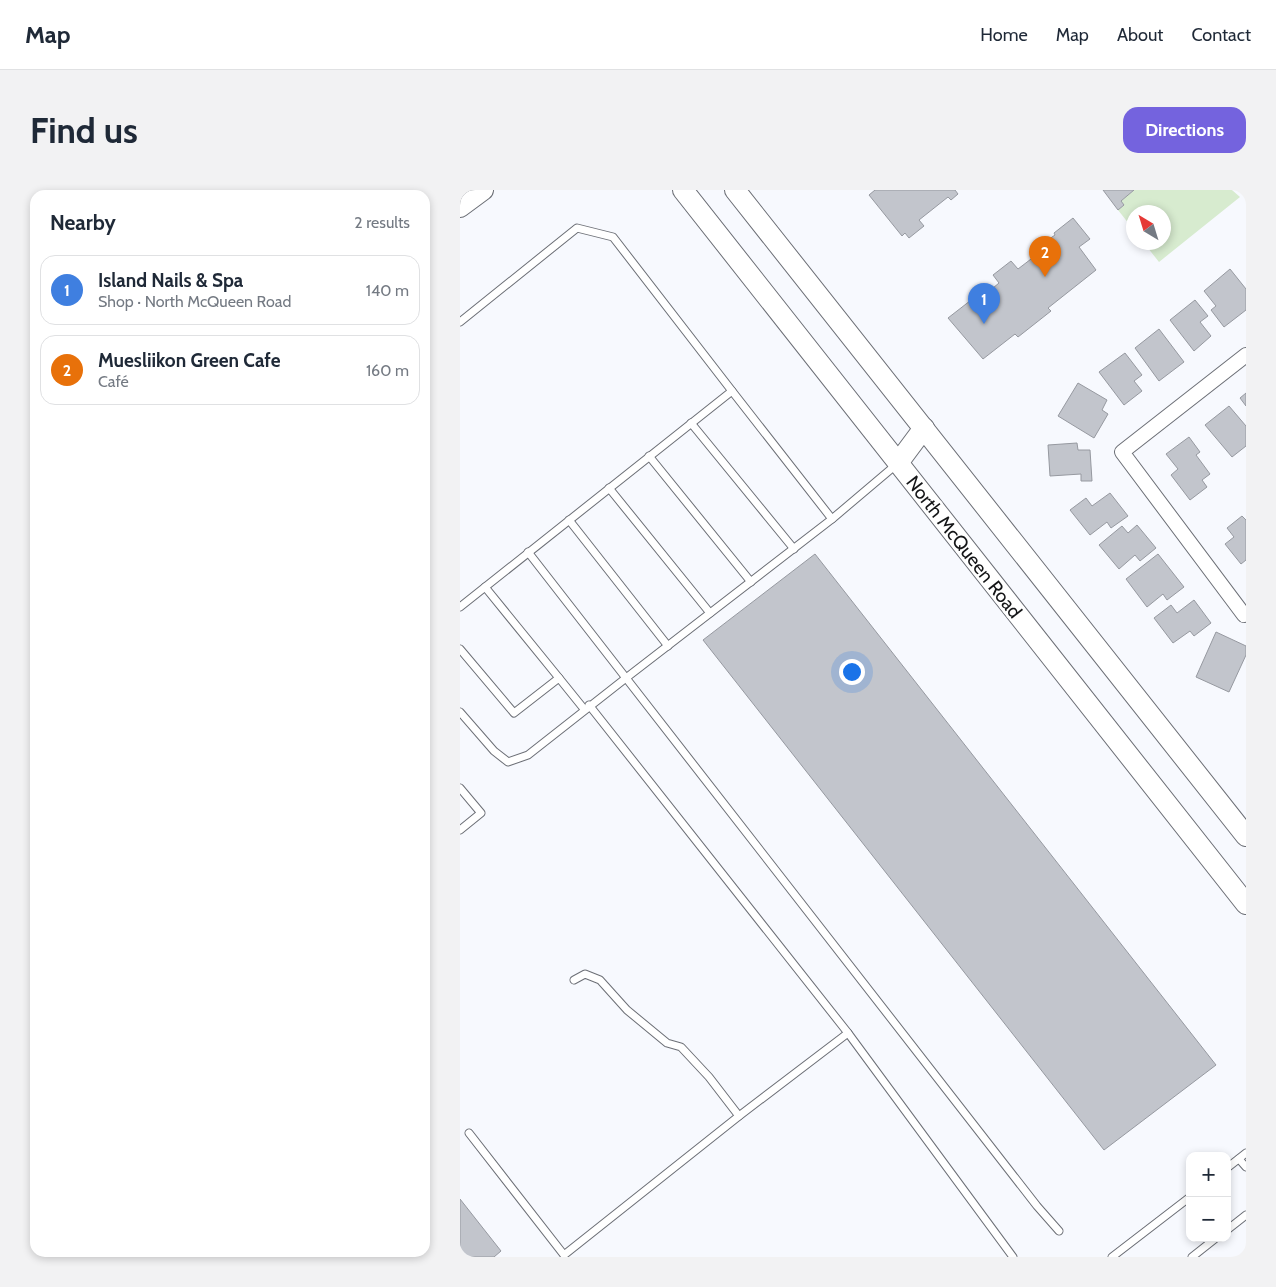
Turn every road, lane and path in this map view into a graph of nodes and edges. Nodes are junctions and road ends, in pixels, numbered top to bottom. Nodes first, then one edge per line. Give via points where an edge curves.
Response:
1 (483, 190) edge
2 (683, 190) edge
3 (735, 190) edge
4 (460, 207) edge
5 (460, 322) edge
6 (1246, 355) edge
7 (732, 391) junction
8 (691, 423) junction
9 (924, 428) junction
10 (649, 456) junction
11 (898, 463) junction
12 (609, 488) junction
13 (832, 519) junction
14 (569, 520) junction
15 (794, 549) junction
16 (528, 552) junction
17 (751, 582) junction
18 (485, 587) junction
19 (460, 607) edge
20 (710, 613) junction
21 (1245, 614) edge
22 (668, 646) junction
23 (460, 649) edge
24 (559, 678) junction
25 (626, 678) junction
26 (587, 707) junction
27 (460, 712) edge
28 (460, 788) edge
29 (460, 830) edge
30 (1246, 836) edge
31 (1246, 904) edge
32 (574, 980) dead end
33 (848, 1033) junction
34 (739, 1116) junction
35 (469, 1133) dead end
36 (1246, 1153) edge
37 (1239, 1159) junction
38 (1231, 1165) edge
39 (1246, 1167) edge
40 (1186, 1200) edge
41 (1246, 1215) edge
42 (1231, 1227) edge
43 (1059, 1231) dead end
44 (1211, 1242) edge
45 (563, 1256) edge
46 (1013, 1257) edge
47 (1112, 1257) edge
48 (1192, 1257) edge

1 - 4 main road
2 - 11 main road, North McQueen Road
3 - 9 main road
5 - 7 lane via 578,228 613,237
6 - 21 street via 1122,452
7 - 8 lane
7 - 13 lane
8 - 10 lane
8 - 15 lane
9 - 11 main road
9 - 30 main road
10 - 12 lane
10 - 17 lane
11 - 13 lane
11 - 31 main road, North McQueen Road
12 - 14 lane
12 - 20 lane
13 - 15 lane
14 - 16 lane
14 - 22 lane
15 - 17 lane
16 - 18 lane
16 - 25 lane
17 - 20 lane
18 - 19 lane
18 - 24 lane
20 - 22 lane
22 - 25 lane
23 - 24 lane via 514,713
24 - 26 lane
25 - 26 lane
25 - 43 lane
26 - 27 lane via 528,755 508,762
26 - 33 lane
28 - 29 lane via 481,813
32 - 34 lane via 586,974 600,980 627,1010 667,1043 681,1047
33 - 34 lane
33 - 46 lane
34 - 45 lane
35 - 45 lane
36 - 37 lane
37 - 38 lane
37 - 39 lane
40 - 47 lane
41 - 42 lane
44 - 48 lane

